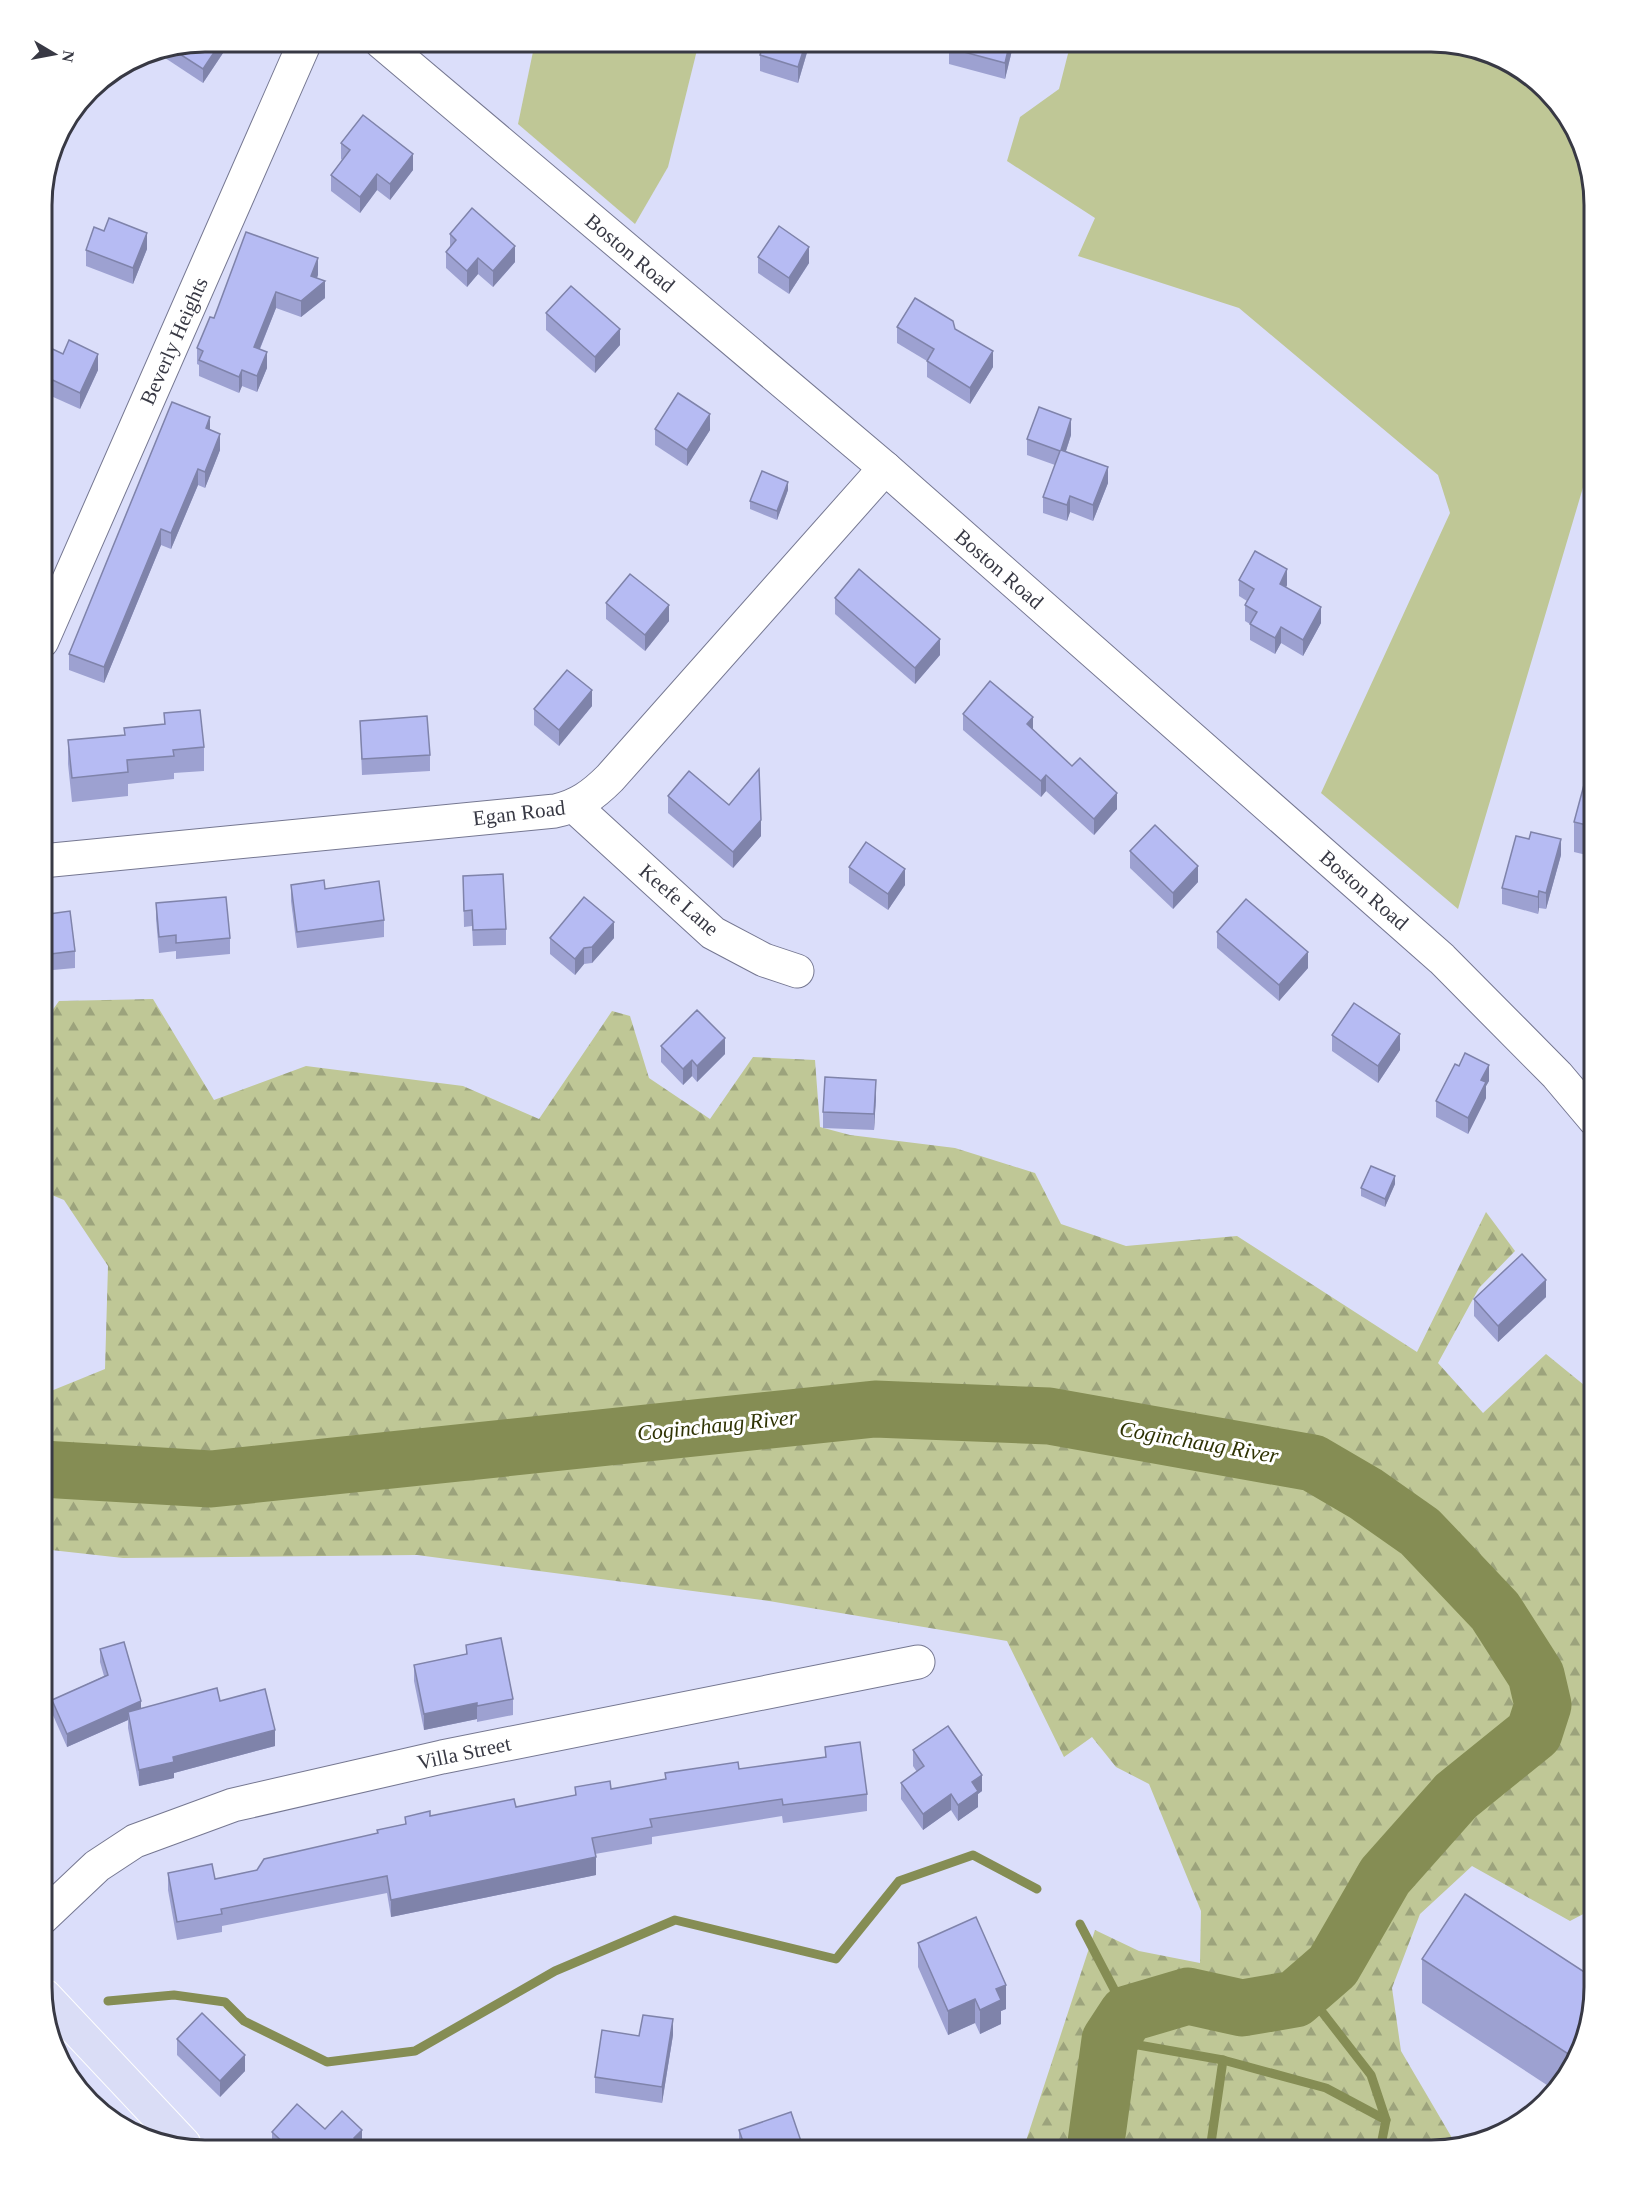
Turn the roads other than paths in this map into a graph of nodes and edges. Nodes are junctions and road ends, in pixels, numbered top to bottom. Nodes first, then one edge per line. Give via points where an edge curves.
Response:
1 (301, 52) edge
2 (393, 52) edge
3 (885, 468) junction
4 (53, 616) edge
5 (574, 807) junction
6 (53, 860) edge
7 (797, 971) dead end
8 (1584, 1107) edge
9 (918, 1662) dead end
10 (52, 1909) edge
11 (54, 2006) edge
12 (178, 2137) edge

1 - 4 street, Beverly Heights
2 - 3 street, Boston Road
3 - 5 street, Egan Road via 610,778
3 - 8 street, Boston Road via 1442,959
5 - 6 street, Egan Road
5 - 7 street, Keefe Lane via 713,933 756,956
9 - 10 street, Villa Street via 442,1757 233,1805 135,1841 97,1866
11 - 12 main road

